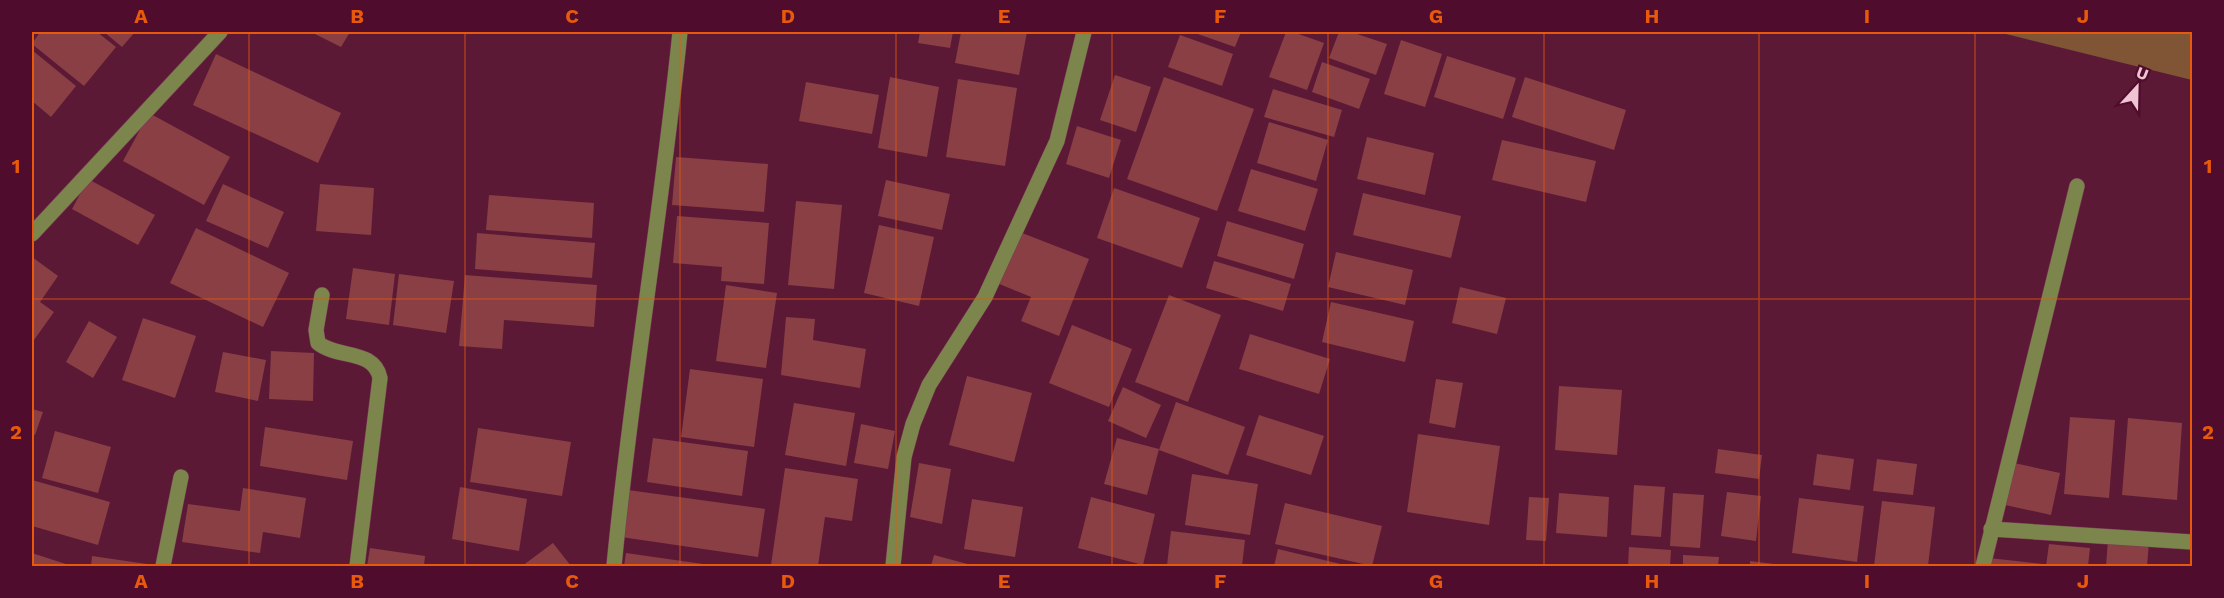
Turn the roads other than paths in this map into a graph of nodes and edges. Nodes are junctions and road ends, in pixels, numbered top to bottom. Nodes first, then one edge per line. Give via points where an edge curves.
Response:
1 (220, 32) edge
2 (680, 32) edge
3 (1084, 32) edge
4 (2077, 186) dead end
5 (32, 234) edge
6 (322, 295) dead end
7 (181, 477) dead end
8 (1991, 529) junction
9 (2193, 542) edge
10 (163, 567) edge
11 (357, 567) edge
12 (614, 567) edge
13 (893, 567) edge
14 (1983, 567) edge

1 - 5 street
2 - 12 street
3 - 13 street via 1056,141 985,297 929,386 913,424 904,457
4 - 8 street
6 - 11 street via 316,330 318,343 326,350 370,360 378,368 380,378
7 - 10 street
8 - 9 street
8 - 14 street

